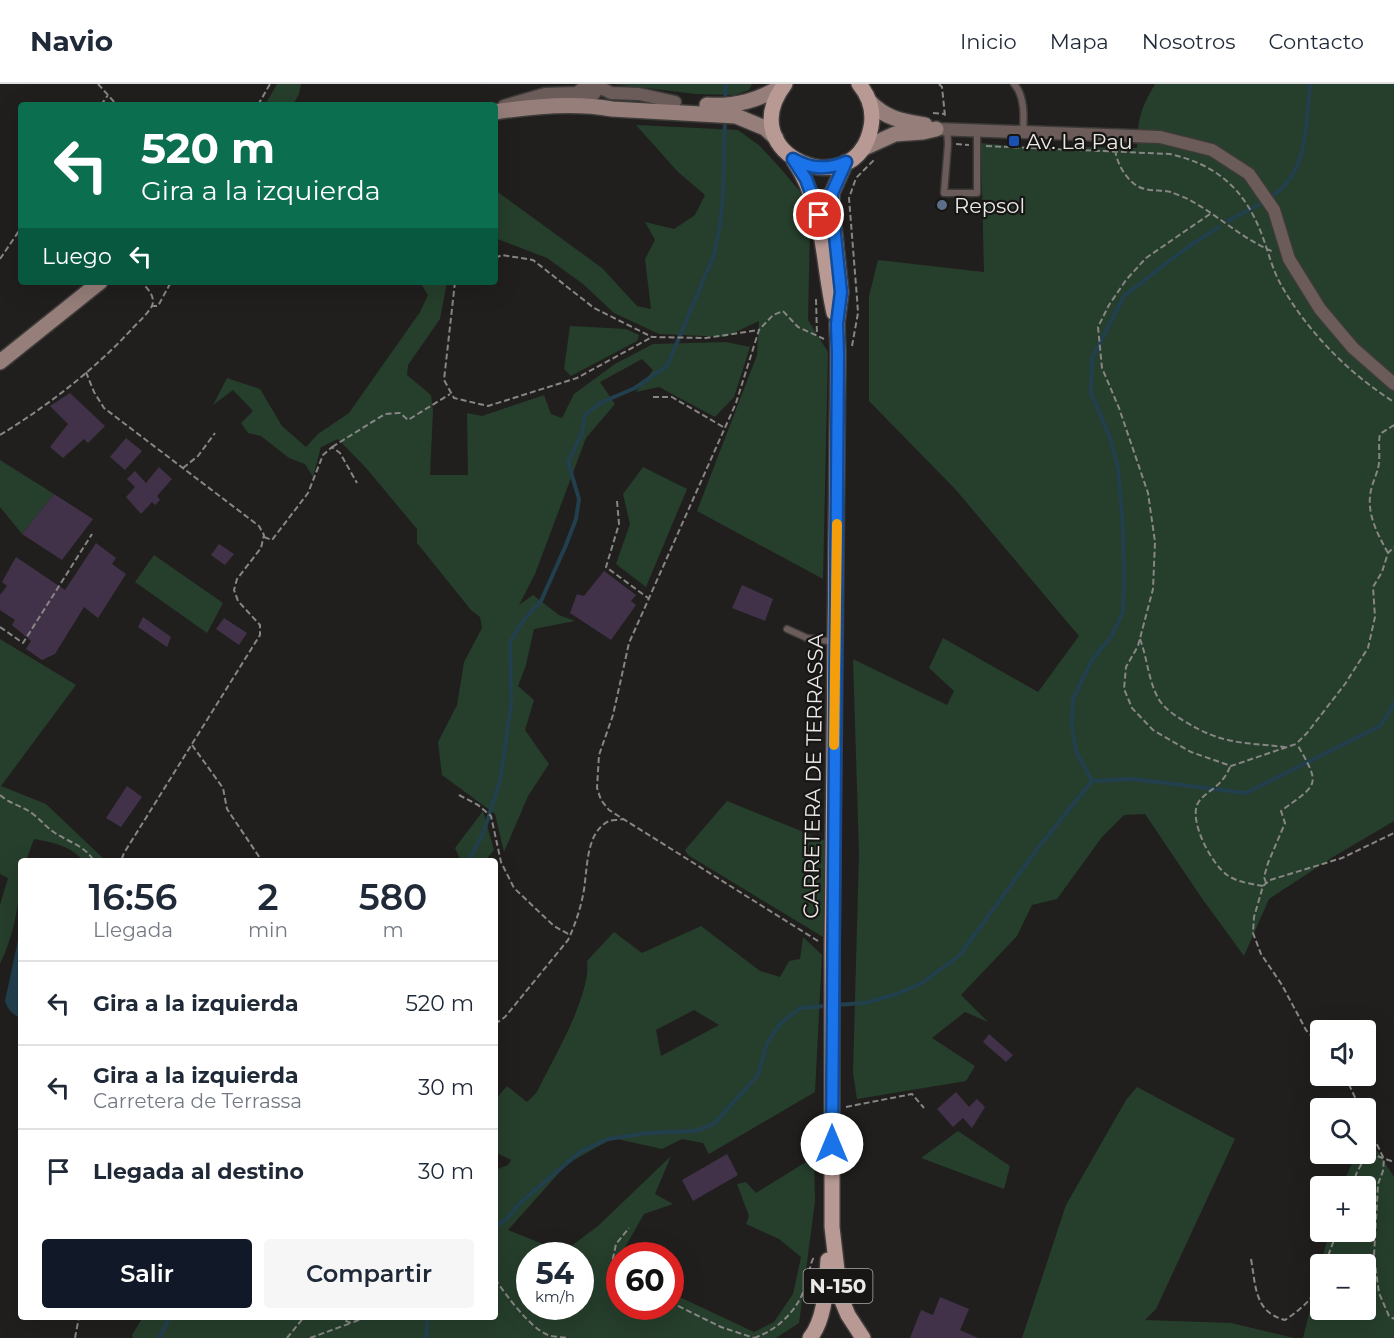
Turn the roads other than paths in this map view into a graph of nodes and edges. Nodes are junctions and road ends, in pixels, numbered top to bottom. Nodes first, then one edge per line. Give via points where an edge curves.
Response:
1 (588, 84) edge
2 (598, 84) edge
3 (859, 84) edge
4 (1014, 84) edge
5 (785, 85) edge
6 (592, 102) junction
7 (675, 102) junction
8 (870, 102) junction
9 (498, 110) edge
10 (498, 111) edge
11 (942, 129) junction
12 (977, 130) junction
13 (1023, 132) junction
14 (776, 138) junction
15 (862, 149) junction
16 (793, 159) junction
17 (846, 162) junction
18 (96, 285) edge
19 (837, 324) junction
20 (0, 362) edge
21 (1394, 384) edge
22 (787, 629) dead end
23 (835, 643) junction
24 (831, 1227) junction
25 (810, 1338) edge
26 (863, 1338) edge

1 - 6 street
1 - 9 street via 577,93 545,94
2 - 6 street
2 - 7 street via 611,93
3 - 8 main road
4 - 13 lane via 1023,111
5 - 7 street via 739,104
5 - 14 main road via 773,106
6 - 7 street
6 - 10 street
6 - 14 street via 612,109 736,116 765,128
8 - 11 street via 896,120
8 - 15 main road via 872,122
11 - 12 street
11 - 12 lane via 948,144 944,193 977,193
11 - 15 street via 895,134
12 - 13 street
13 - 21 street via 1160,137 1212,150 1249,174 1274,210 1289,259 1320,309 1353,348
14 - 16 main road, N-150
15 - 17 main road, N-150
16 - 17 main road, N-150 via 818,168
16 - 19 main road, CARRETERA DE TERRASSA / N-150 via 806,179 819,215
17 - 19 main road, CARRETERA DE TERRASSA / N-150 via 832,193 841,292
18 - 20 street
19 - 23 main road, CARRETERA DE TERRASSA / N-150
22 - 23 lane via 807,638
23 - 24 main road, CARRETERA DE TERRASSA / N-150
24 - 25 main road, CARRETERA DE TERRASSA / N-150 via 822,1310
24 - 26 main road, CARRETERA DE TERRASSA / N-150 via 840,1296

